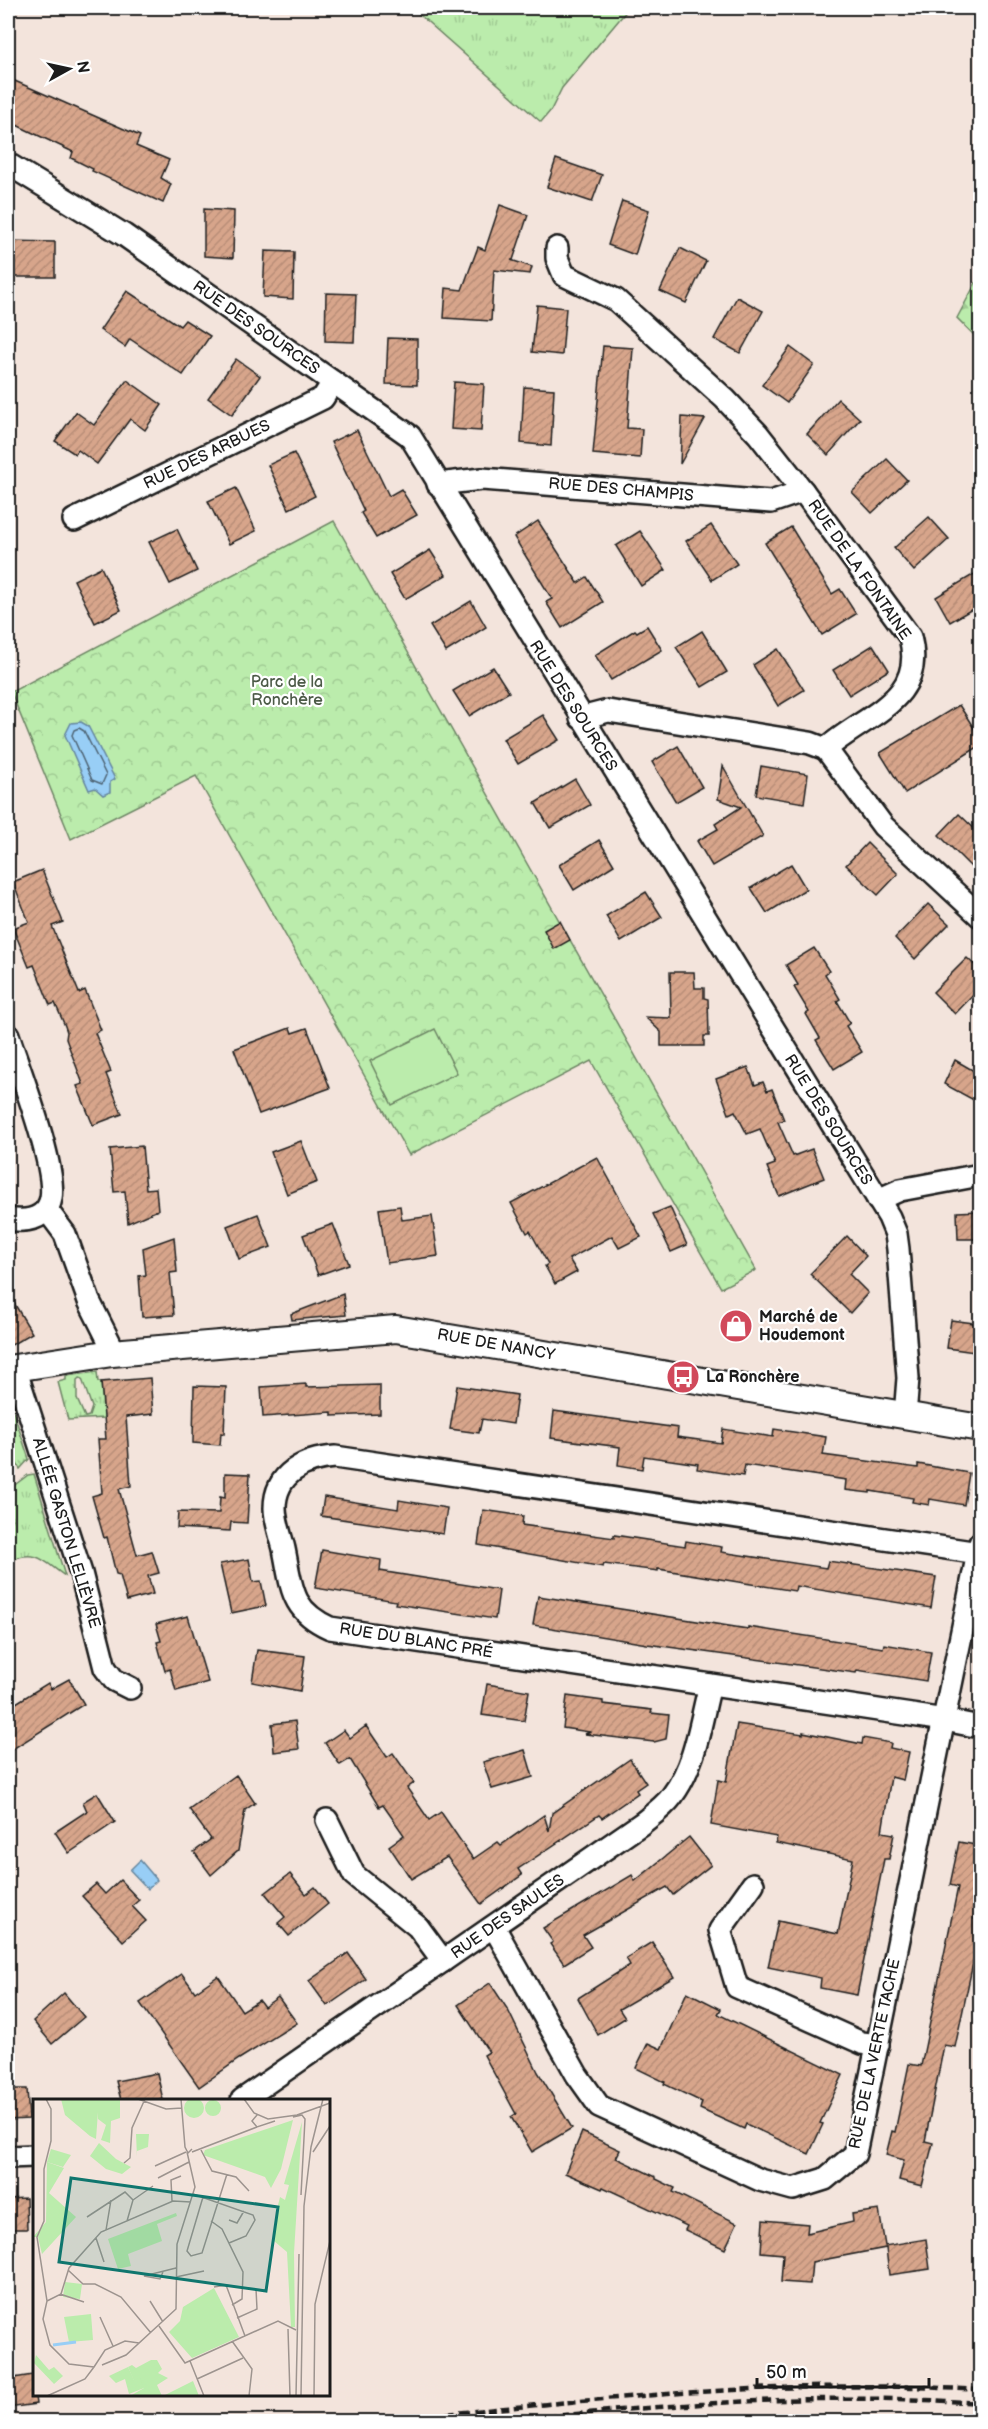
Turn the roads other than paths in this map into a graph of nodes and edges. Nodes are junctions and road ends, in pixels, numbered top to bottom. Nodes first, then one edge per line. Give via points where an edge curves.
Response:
1 (8, 164) edge
2 (557, 248) dead end
3 (333, 382) junction
4 (438, 484) junction
5 (803, 491) junction
6 (74, 520) dead end
7 (581, 718) junction
8 (826, 749) junction
9 (981, 916) edge
10 (8, 1035) edge
11 (981, 1175) edge
12 (878, 1200) junction
13 (47, 1210) junction
14 (8, 1219) edge
15 (112, 1353) junction
16 (11, 1368) edge
17 (905, 1416) junction
18 (981, 1428) edge
19 (980, 1548) edge
20 (710, 1685) junction
21 (130, 1688) dead end
22 (945, 1720) junction
23 (981, 1727) edge
24 (327, 1820) dead end
25 (753, 1884) dead end
26 (494, 1927) junction
27 (443, 1961) junction
28 (878, 2045) junction
29 (243, 2099) edge
30 (33, 2156) edge
31 (8, 2157) edge

1 - 3 street, RUE DES SOURCES via 123,235
2 - 5 street, RUE DE LA FONTAINE via 564,275 616,300 676,354 758,434
3 - 4 street, RUE DES SOURCES via 410,436
3 - 6 street, RUE DES ARBUES via 323,398
4 - 5 street, RUE DES CHAMPIS via 482,479 771,502
4 - 7 street, RUE DES SOURCES
5 - 8 street, RUE DE LA FONTAINE via 910,637 914,650 909,682 902,693
7 - 8 street via 608,711 810,742
7 - 12 street, RUE DES SOURCES
8 - 9 street via 883,826
10 - 13 street via 51,1172 52,1198
11 - 12 street via 900,1190
12 - 17 street, RUE DES SOURCES via 896,1234 898,1249 908,1378
13 - 14 street via 36,1219
13 - 15 street via 65,1234
15 - 16 street, RUE DE NANCY
15 - 17 street, RUE DE NANCY via 396,1329
16 - 21 street, ALLÉE GASTON LELIÈVRE via 81,1572 105,1668 114,1680
17 - 18 street, RUE DE NANCY
19 - 20 street, RUE DU BLANC PRÉ via 335,1457 303,1463 292,1471 276,1494 275,1510 294,1593 302,1610 330,1628
19 - 22 street, RUE DE LA VERTE TACHE
20 - 22 street, RUE DU BLANC PRÉ
20 - 26 street, RUE DES SAULES via 699,1738 672,1797 641,1824
22 - 23 street, RUE DU BLANC PRÉ
22 - 28 street, RUE DE LA VERTE TACHE
24 - 27 street via 354,1875 418,1928
25 - 28 street via 720,1930 737,1987 862,2043
26 - 27 street, RUE DES SAULES
26 - 28 street, RUE DE LA VERTE TACHE via 577,2075 599,2106 760,2180 793,2189 825,2179 855,2154
27 - 29 street, RUE DES SAULES
30 - 31 street

